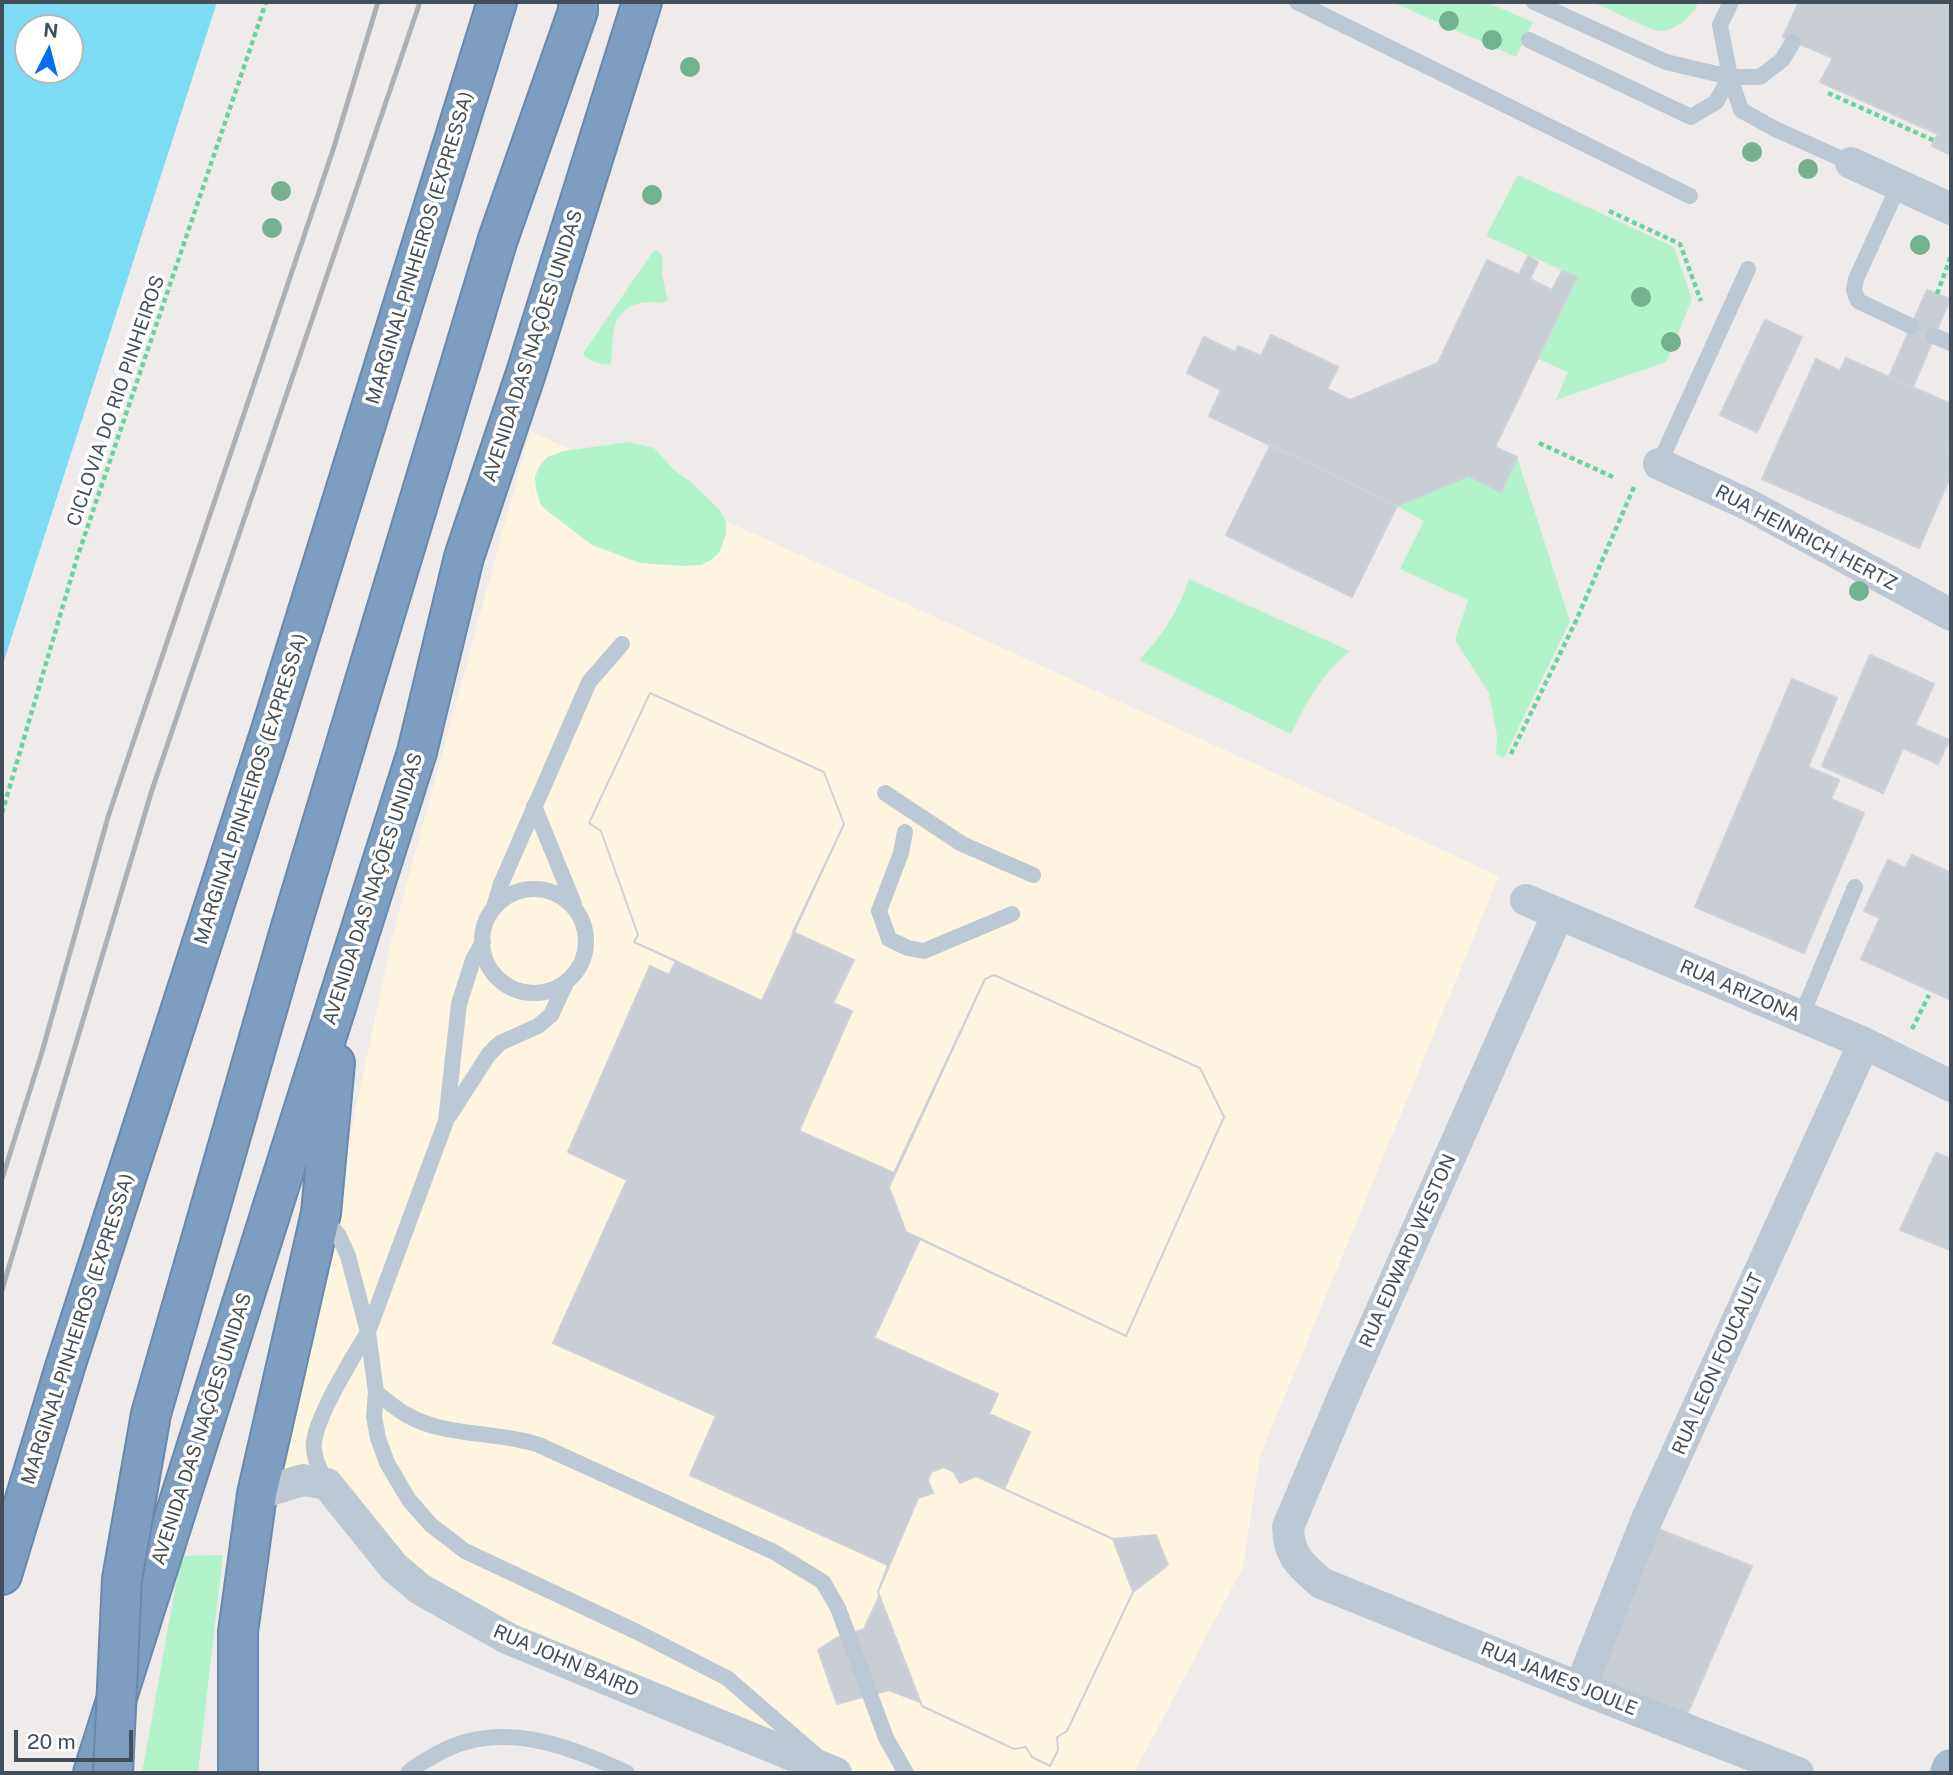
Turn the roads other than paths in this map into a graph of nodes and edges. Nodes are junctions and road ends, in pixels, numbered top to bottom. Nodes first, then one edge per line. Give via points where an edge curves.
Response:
1 (497, 2) edge
2 (578, 2) edge
3 (642, 2) edge
4 (1297, 2) edge
5 (1534, 2) edge
6 (1731, 2) edge
7 (1529, 40) dead end
8 (1793, 42) dead end
9 (1730, 77) junction
10 (1851, 163) joint
11 (1899, 185) junction
12 (1690, 196) dead end
13 (1951, 209) edge
14 (1748, 269) dead end
15 (1910, 326) dead end
16 (1934, 336) dead end
17 (1951, 343) edge
18 (1659, 464) joint
19 (1951, 615) edge
20 (622, 644) dead end
21 (886, 793) dead end
22 (534, 806) junction
23 (905, 832) dead end
24 (1033, 875) dead end
25 (1855, 887) dead end
26 (1526, 900) dead end
27 (575, 909) junction
28 (494, 910) junction
29 (1012, 914) dead end
30 (1558, 914) junction
31 (483, 942) junction
32 (566, 983) junction
33 (342, 988) junction
34 (1801, 1017) junction
35 (1864, 1043) junction
36 (1951, 1086) edge
37 (446, 1121) junction
38 (321, 1213) junction
39 (368, 1332) junction
40 (376, 1392) junction
41 (327, 1484) junction
42 (257, 1494) junction
43 (2, 1575) edge
44 (1321, 1583) joint
45 (1580, 1688) junction
46 (1951, 1768) edge
47 (93, 1773) edge
48 (113, 1773) edge
49 (238, 1773) edge
50 (408, 1773) edge
51 (626, 1773) edge
52 (837, 1773) edge
53 (906, 1773) edge
54 (1798, 1773) edge
55 (1949, 1773) edge

1 - 43 highway, MARGINAL PINHEIROS (EXPRESSA)
2 - 48 highway, bridge via 498,239 150,1414 122,1579
3 - 33 highway, AVENIDA DAS NAÇÕES UNIDAS via 464,556 418,752
4 - 12 lane
5 - 9 lane via 1666,62
6 - 9 lane via 1720,25
7 - 9 lane via 1691,117 1716,102
8 - 9 lane via 1782,60 1760,77
9 - 10 lane via 1741,110
10 - 11 street
11 - 13 street
11 - 15 lane via 1854,290 1858,301
14 - 18 lane
16 - 17 lane
18 - 19 street, RUA HEINRICH HERTZ via 1749,505
20 - 22 lane via 589,682
21 - 24 lane via 962,844
22 - 27 lane
22 - 28 lane
23 - 29 lane via 879,911 889,939 924,951
25 - 34 lane
26 - 30 street, RUA ARIZONA
27 - 28 lane via 555,894 531,889 515,892
27 - 32 lane via 587,940 585,956
28 - 31 lane
30 - 34 street, RUA ARIZONA
30 - 44 street, RUA EDWARD WESTON via 1288,1527 1289,1546 1298,1563
31 - 32 lane via 488,966 520,992 551,991
31 - 37 lane via 459,1004
32 - 37 lane via 551,1015 538,1027 500,1043 489,1054
33 - 38 highway
33 - 47 highway, AVENIDA DAS NAÇÕES UNIDAS
34 - 35 street, RUA ARIZONA
35 - 36 street, RUA ARIZONA
35 - 45 street, RUA LEON FOUCAULT via 1647,1519
37 - 39 lane
38 - 39 lane via 348,1256
38 - 42 highway
39 - 40 lane
39 - 41 lane via 324,1413 314,1442
40 - 52 lane via 374,1417 387,1463 431,1525 465,1551 727,1678
40 - 53 lane via 408,1416 447,1429 539,1445 774,1552 822,1582 838,1608 886,1738
41 - 42 street via 303,1480
41 - 52 street, RUA JOHN BAIRD via 394,1567 420,1589 509,1639
42 - 49 highway via 238,1632
44 - 45 street, RUA JAMES JOULE
45 - 54 street, RUA JAMES JOULE
46 - 55 main road
50 - 51 lane via 440,1752 487,1737 538,1739

